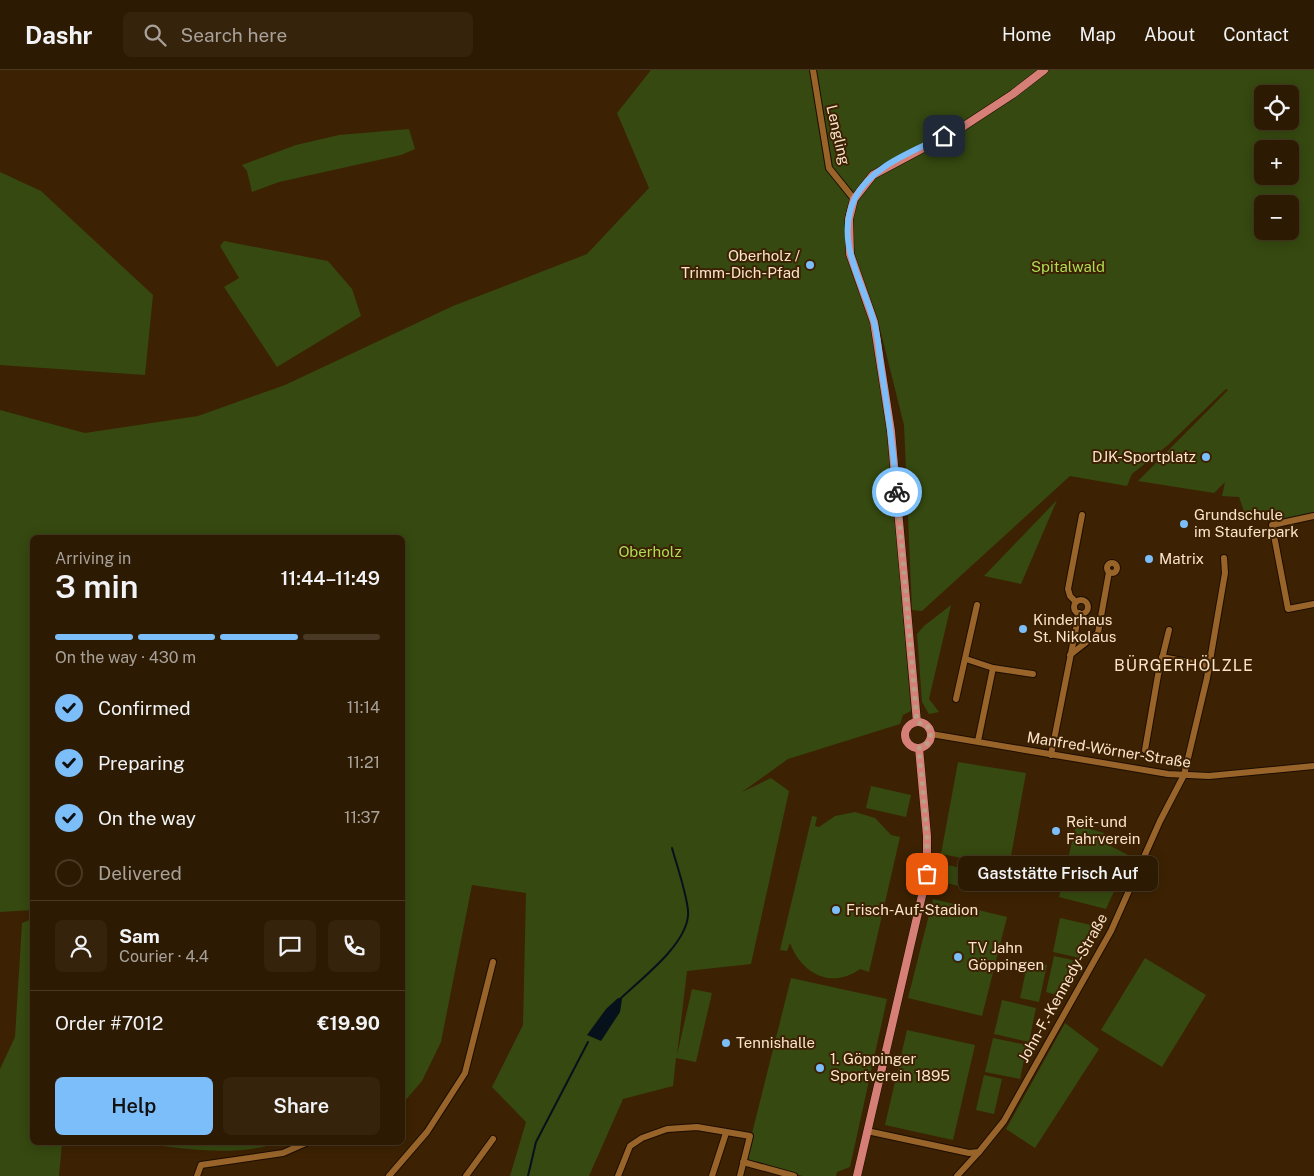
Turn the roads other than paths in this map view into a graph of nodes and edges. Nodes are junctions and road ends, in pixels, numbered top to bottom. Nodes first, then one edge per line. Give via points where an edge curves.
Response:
1 (813, 70) edge
2 (1044, 70) edge
3 (854, 199) junction
4 (1082, 515) dead end
5 (1314, 516) edge
6 (1224, 558) dead end
7 (1109, 572) dead end
8 (1076, 602) junction
9 (1314, 604) edge
10 (977, 605) dead end
11 (1079, 613) junction
12 (1169, 630) dead end
13 (1070, 655) junction
14 (1162, 657) junction
15 (966, 659) junction
16 (1208, 666) junction
17 (992, 668) junction
18 (1033, 674) dead end
19 (956, 699) dead end
20 (917, 722) junction
21 (931, 734) junction
22 (978, 741) junction
23 (919, 748) junction
24 (1145, 750) dead end
25 (1051, 755) junction
26 (1314, 766) edge
27 (1184, 775) junction
28 (493, 962) dead end
29 (867, 1131) junction
30 (726, 1133) junction
31 (493, 1139) dead end
32 (301, 1145) edge
33 (979, 1152) junction
34 (743, 1162) junction
35 (197, 1176) edge
36 (389, 1176) edge
37 (466, 1176) edge
38 (618, 1176) edge
39 (712, 1176) edge
40 (740, 1176) edge
41 (794, 1176) edge
42 (857, 1176) edge
43 (957, 1176) edge

1 - 3 street, Lengling via 829,168
2 - 3 main road via 961,128 873,175
3 - 20 main road via 848,219 848,235 852,261 874,322 891,431
4 - 8 street via 1068,589
5 - 9 street via 1272,524 1288,609
6 - 16 street, John-F.-Kennedy-Straße
7 - 13 street via 1098,633
8 - 11 street via 1074,608
8 - 11 street via 1082,600 1087,604 1086,611
10 - 15 street
11 - 13 street
12 - 14 street
13 - 25 street
14 - 16 street
14 - 24 street
15 - 17 street
15 - 19 street
16 - 27 street, John-F.-Kennedy-Straße
17 - 18 street
17 - 22 street
20 - 21 main road via 928,727
20 - 23 main road via 909,726 905,736 910,745
21 - 22 street, Manfred-Wörner-Straße
21 - 23 main road via 928,743
22 - 25 street, Manfred-Wörner-Straße
23 - 29 main road via 927,874
25 - 27 street, Manfred-Wörner-Straße
26 - 27 street, Manfred-Wörner-Straße via 1231,775
27 - 33 street, John-F.-Kennedy-Straße via 1108,936 1004,1121
28 - 36 street via 465,1073 427,1132
29 - 33 street via 969,1153
29 - 42 main road
30 - 34 street via 750,1136
30 - 38 street via 697,1128 667,1129 642,1138 630,1146
30 - 39 street
31 - 37 street
32 - 35 street via 283,1153 208,1163 199,1168
33 - 43 street, John-F.-Kennedy-Straße
34 - 40 street
34 - 41 street

